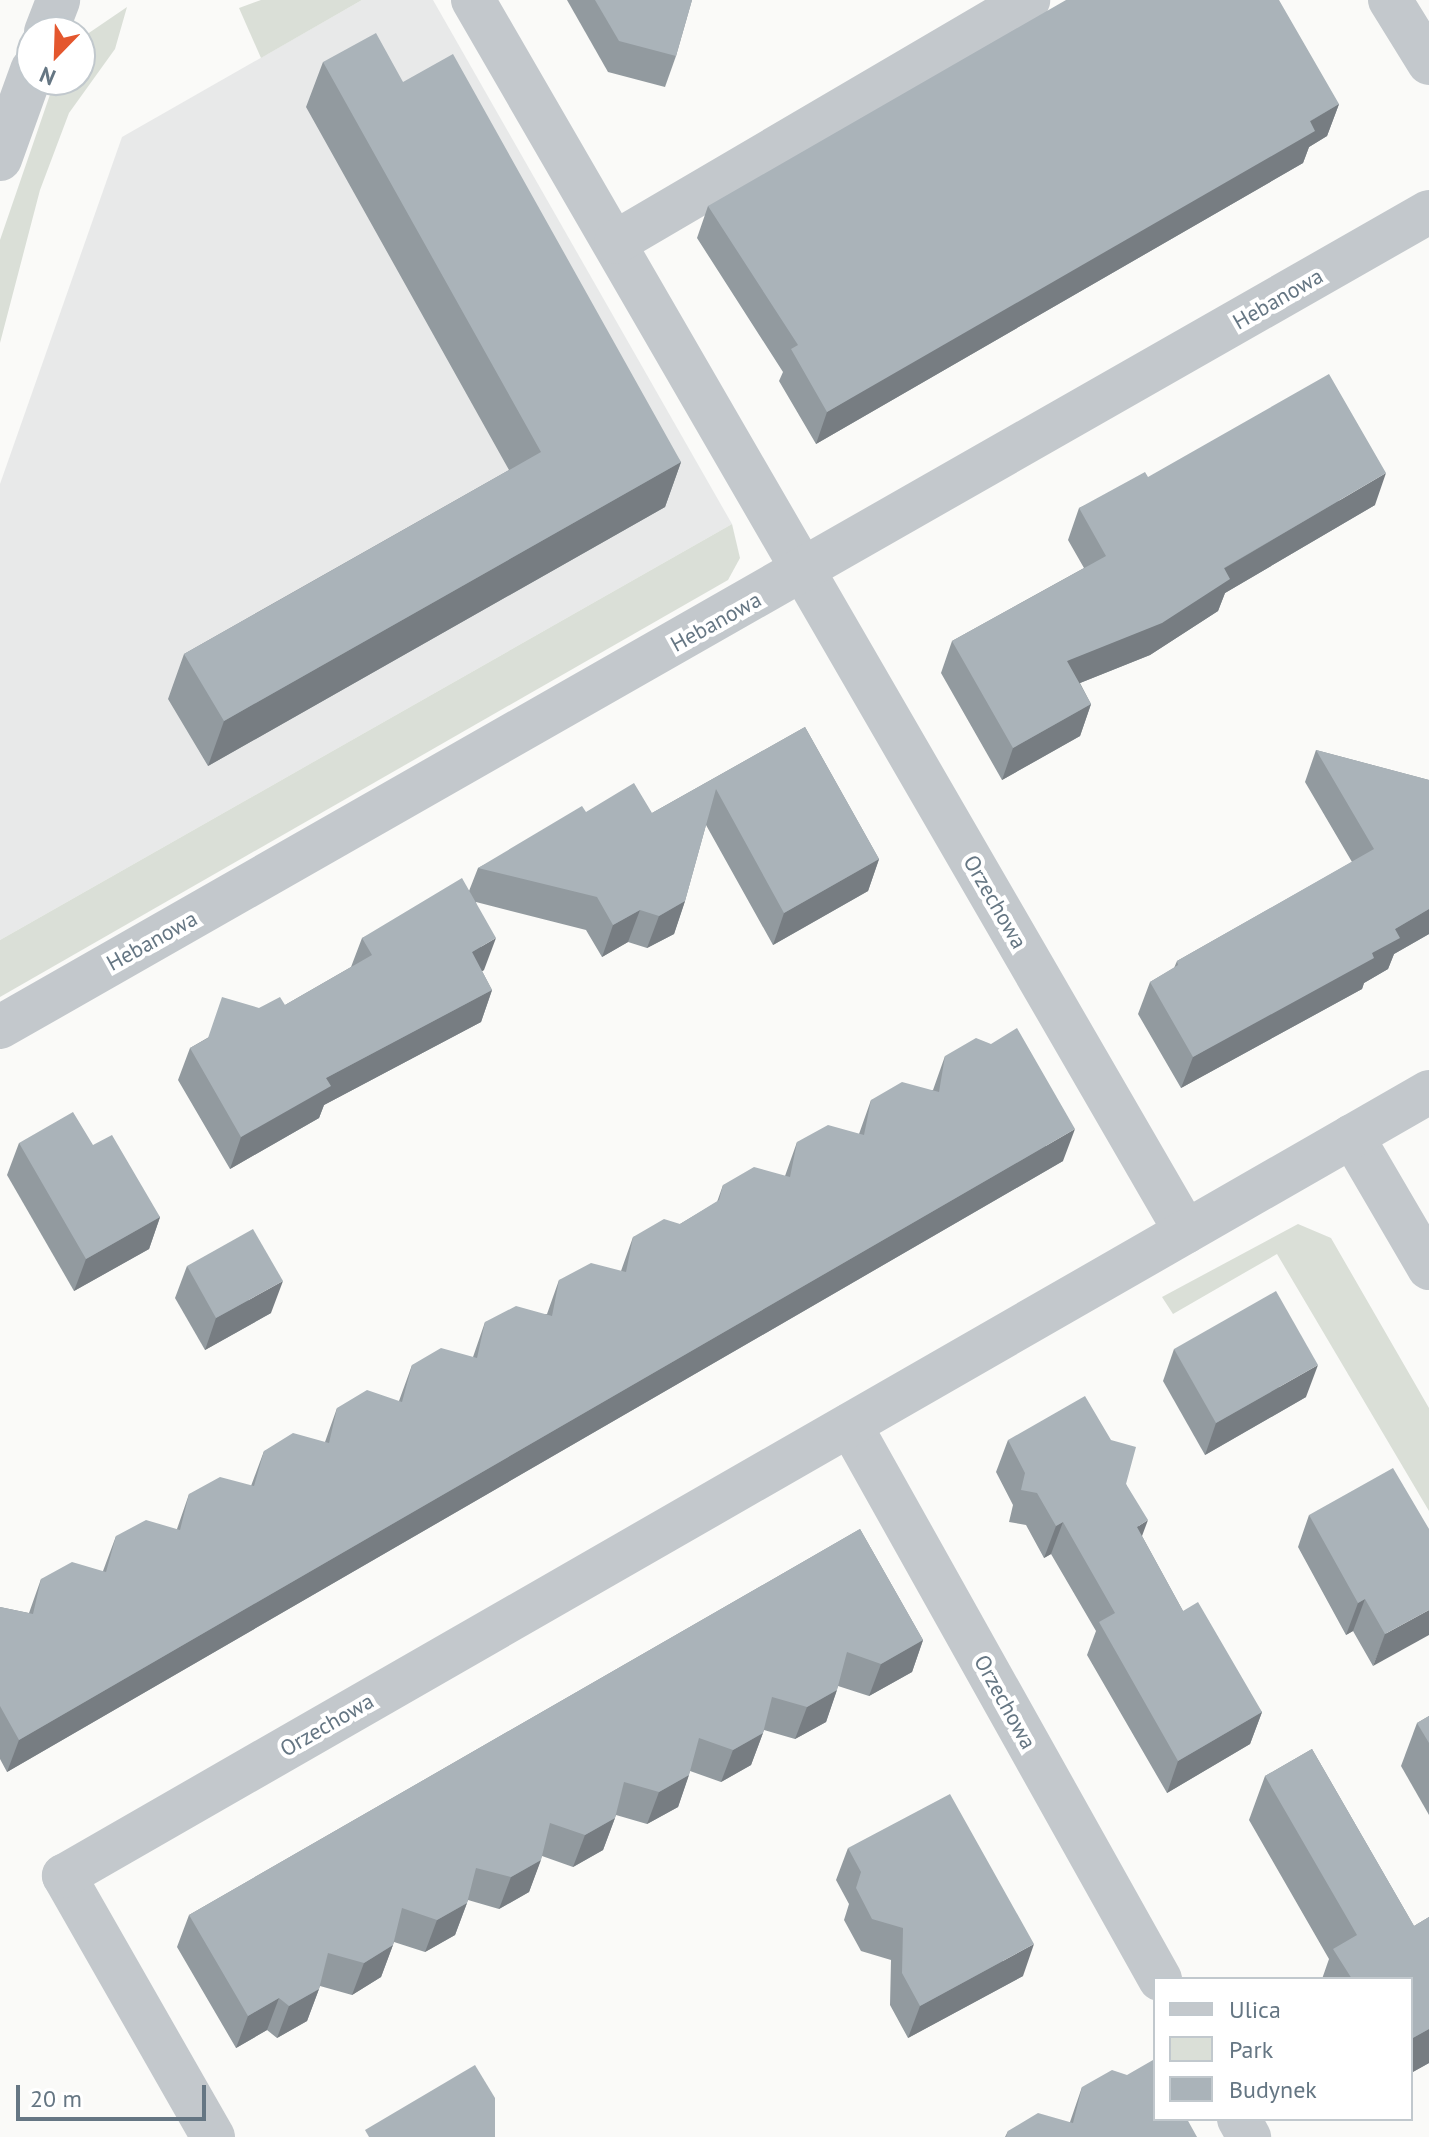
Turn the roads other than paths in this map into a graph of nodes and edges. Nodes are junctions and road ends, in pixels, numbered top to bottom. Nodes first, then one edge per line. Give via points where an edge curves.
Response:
1 (473, 0) edge
2 (1028, 0) edge
3 (1390, 0) edge
4 (1429, 63) edge
5 (23, 96) edge
6 (0, 159) edge
7 (1429, 212) edge
8 (616, 242) junction
9 (804, 572) junction
10 (0, 1027) edge
11 (1429, 1092) edge
12 (1352, 1136) junction
13 (1186, 1232) junction
14 (1429, 1268) edge
15 (850, 1425) junction
16 (1159, 1977) edge
17 (213, 2137) edge

1 - 8 street, Orzechowa
2 - 8 street
3 - 4 street
5 - 6 street
7 - 9 street, Hebanowa
8 - 9 street, Orzechowa
9 - 10 street, Hebanowa
9 - 13 street, Orzechowa
11 - 12 street, Orzechowa
12 - 13 street, Orzechowa
12 - 14 street
13 - 15 street, Orzechowa
15 - 16 street, Orzechowa
15 - 17 street, Orzechowa via 64,1876

